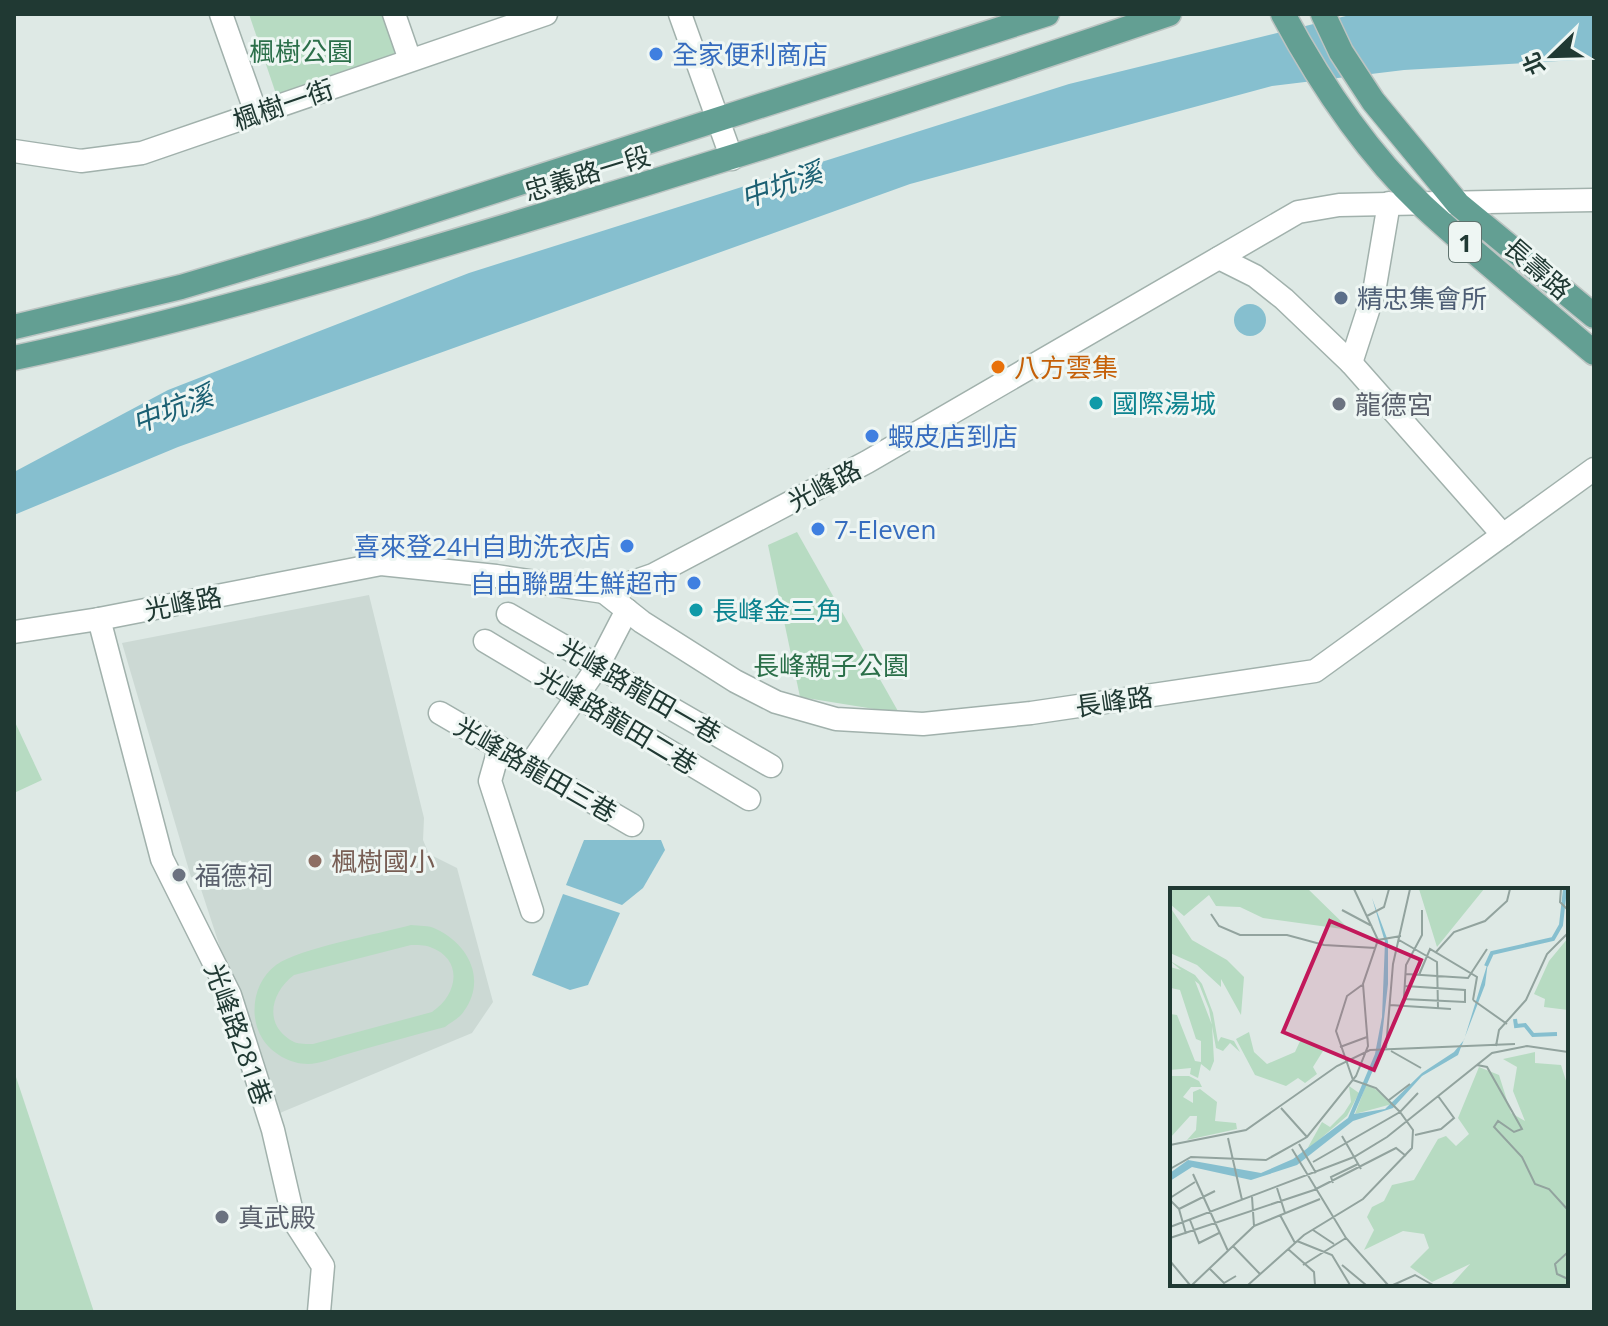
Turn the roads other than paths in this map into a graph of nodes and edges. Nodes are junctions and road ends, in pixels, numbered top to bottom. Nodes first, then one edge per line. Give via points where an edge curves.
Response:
1 (221, 14) edge
2 (394, 14) edge
3 (546, 14) edge
4 (680, 14) edge
5 (1047, 14) edge
6 (1169, 14) edge
7 (1323, 14) edge
8 (1283, 15) edge
9 (410, 60) junction
10 (256, 113) junction
11 (717, 119) junction
12 (14, 151) edge
13 (732, 159) junction
14 (1594, 200) edge
15 (1389, 203) junction
16 (1421, 204) junction
17 (1458, 204) junction
18 (1219, 258) junction
19 (1594, 316) edge
20 (14, 327) edge
21 (1594, 353) edge
22 (14, 358) edge
23 (1351, 363) junction
24 (1594, 469) edge
25 (1503, 535) junction
26 (604, 592) junction
27 (627, 610) junction
28 (508, 614) dead end
29 (99, 619) junction
30 (14, 632) edge
31 (485, 641) dead end
32 (598, 666) junction
33 (578, 696) junction
34 (440, 713) dead end
35 (499, 749) junction
36 (529, 766) junction
37 (771, 766) dead end
38 (749, 799) dead end
39 (632, 825) dead end
40 (532, 911) dead end
41 (319, 1312) edge

1 - 10 street
2 - 9 street
3 - 9 street, 楓樹一街
4 - 11 street
5 - 11 main road, 忠義路一段
6 - 13 main road, 忠義路一段
7 - 17 main road, 長壽路 / 1 via 1373,101
8 - 16 main road, 長壽路 / 1 via 1323,85
9 - 10 street, 楓樹一街
10 - 12 street, 楓樹一街 via 142,153 81,161
11 - 13 street
11 - 20 main road, 忠義路一段 via 181,287
13 - 22 main road, 忠義路一段 via 201,316
14 - 17 street, 光峰路
15 - 16 street, 光峰路
15 - 18 street, 光峰路 via 1298,212
15 - 23 street via 1374,292
16 - 17 street, 光峰路
16 - 21 main road, 長壽路 / 1
17 - 19 main road, 長壽路 / 1
18 - 23 street via 1284,299
18 - 26 street, 光峰路 via 867,462 653,575
23 - 25 street
24 - 25 street, 長峰路
25 - 27 street, 長峰路 via 1315,671 923,724 836,719 776,702
26 - 27 street, 長峰路
26 - 29 street, 光峰路 via 381,564
27 - 32 street
28 - 32 street, 光峰路龍田一巷
29 - 30 street, 光峰路
29 - 41 street, 光峰路281巷 via 162,859 230,995 273,1130 294,1221 323,1266
31 - 33 street, 光峰路龍田二巷
32 - 33 street
32 - 37 street, 光峰路龍田一巷
33 - 36 street
33 - 38 street, 光峰路龍田二巷
34 - 35 street, 光峰路龍田三巷
35 - 36 street, 光峰路龍田三巷
35 - 40 street via 490,781
36 - 39 street, 光峰路龍田三巷

